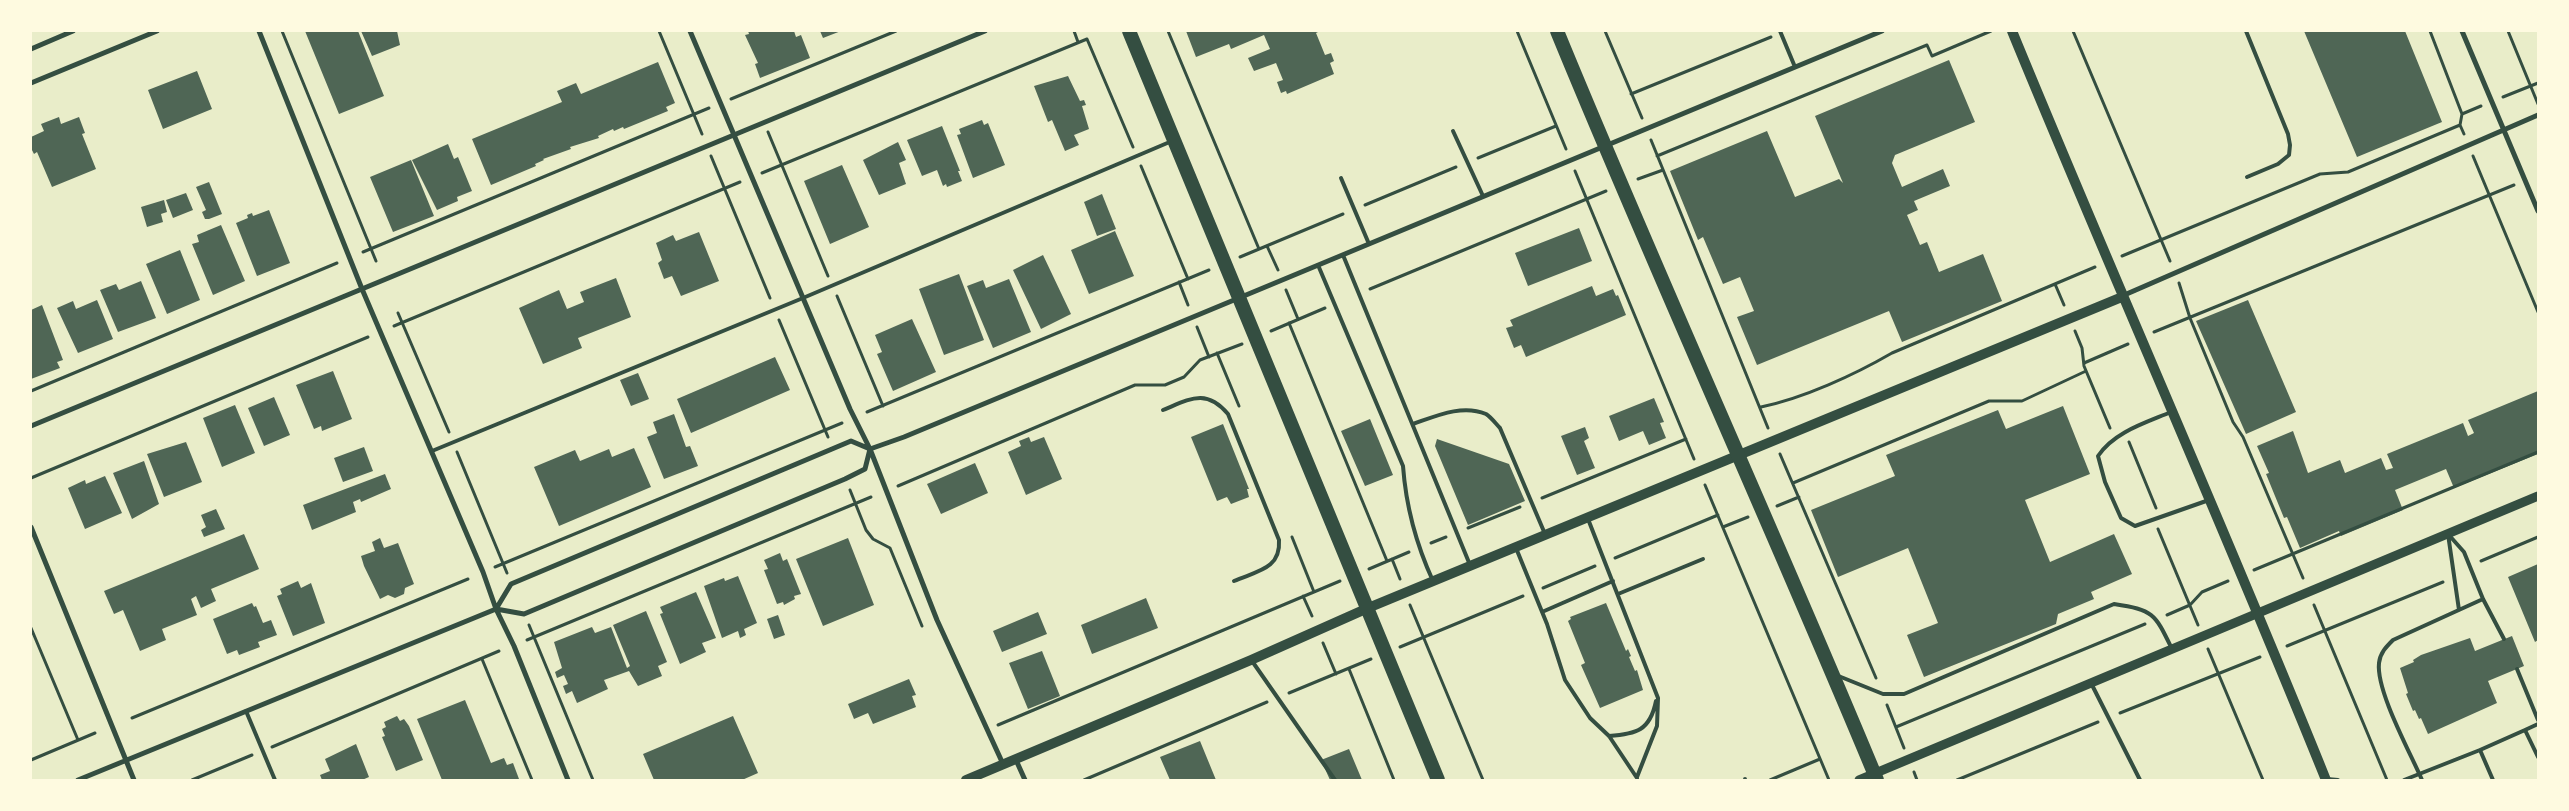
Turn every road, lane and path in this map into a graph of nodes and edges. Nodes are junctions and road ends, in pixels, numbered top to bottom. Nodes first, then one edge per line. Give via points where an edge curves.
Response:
1 (73, 31) edge
2 (156, 31) edge
3 (259, 31) edge
4 (282, 31) edge
5 (659, 31) edge
6 (690, 31) edge
7 (896, 31) edge
8 (984, 31) edge
9 (1074, 31) edge
10 (1129, 31) edge
11 (1168, 31) edge
12 (1517, 31) edge
13 (1557, 31) edge
14 (1605, 31) edge
15 (1882, 31) edge
16 (1991, 31) edge
17 (2012, 31) edge
18 (2073, 31) edge
19 (2246, 31) edge
20 (2430, 31) edge
21 (2462, 31) edge
22 (2508, 31) edge
23 (1780, 32) edge
24 (1078, 42) dead end
25 (31, 49) edge
26 (1795, 67) junction
27 (31, 83) edge
28 (1631, 94) junction
29 (720, 104) junction
30 (2538, 104) edge
31 (694, 115) junction
32 (2538, 115) edge
33 (764, 123) junction
34 (1556, 126) junction
35 (1646, 128) junction
36 (2502, 129) junction
37 (1453, 131) dead end
38 (733, 136) junction
39 (1174, 141) junction
40 (2468, 144) junction
41 (707, 146) junction
42 (1604, 146) junction
43 (1657, 156) junction
44 (1570, 159) junction
45 (1468, 162) junction
46 (1663, 170) junction
47 (1341, 178) dead end
48 (2247, 178) dead end
49 (2525, 180) junction
50 (1621, 185) junction
51 (2489, 195) junction
52 (1483, 196) junction
53 (1586, 198) junction
54 (1354, 210) junction
55 (2538, 211) edge
56 (1369, 244) junction
57 (372, 249) junction
58 (1258, 249) junction
59 (363, 252) dead end
60 (1343, 255) junction
61 (376, 261) dead end
62 (337, 263) dead end
63 (1226, 263) junction
64 (1318, 265) junction
65 (2175, 273) junction
66 (833, 286) junction
67 (362, 289) junction
68 (1359, 294) junction
69 (2122, 297) junction
70 (803, 298) junction
71 (1241, 298) junction
72 (1335, 304) junction
73 (775, 310) junction
74 (2538, 312) edge
75 (2190, 318) junction
76 (1289, 323) junction
77 (368, 337) dead end
78 (1257, 338) junction
79 (2140, 338) junction
80 (2084, 363) dead end
81 (2086, 371) dead end
82 (31, 391) edge
83 (883, 406) junction
84 (1761, 407) dead end
85 (1163, 410) dead end
86 (867, 412) dead end
87 (2171, 412) junction
88 (842, 423) dead end
89 (1413, 424) junction
90 (31, 426) edge
91 (825, 430) junction
92 (1686, 439) dead end
93 (870, 449) junction
94 (432, 451) junction
95 (2538, 452) edge
96 (1737, 454) junction
97 (31, 478) edge
98 (897, 486) dead end
99 (850, 490) dead end
100 (2538, 496) edge
101 (871, 497) dead end
102 (2210, 500) junction
103 (856, 504) junction
104 (1718, 515) dead end
105 (1587, 517) junction
106 (31, 527) edge
107 (1545, 534) junction
108 (2448, 534) junction
109 (2538, 537) edge
110 (1515, 547) junction
111 (2293, 554) junction
112 (1392, 559) dead end
113 (1702, 559) dead end
114 (1470, 565) junction
115 (496, 567) dead end
116 (2470, 568) junction
117 (1354, 575) junction
118 (2242, 575) junction
119 (2452, 578) junction
120 (468, 579) dead end
121 (1234, 581) dead end
122 (1433, 581) junction
123 (1613, 581) junction
124 (2309, 592) junction
125 (1405, 593) junction
126 (1618, 594) junction
127 (2483, 599) junction
128 (1368, 608) junction
129 (496, 609) junction
130 (2459, 610) junction
131 (1542, 612) junction
132 (2258, 613) junction
133 (2158, 619) junction
134 (529, 626) dead end
135 (922, 626) dead end
136 (31, 628) edge
137 (2326, 632) junction
138 (534, 637) junction
139 (2504, 639) dead end
140 (528, 640) dead end
141 (2172, 649) junction
142 (499, 651) dead end
143 (2274, 651) junction
144 (482, 659) junction
145 (1252, 660) junction
146 (1349, 669) dead end
147 (2517, 670) dead end
148 (1834, 674) junction
149 (2091, 682) junction
150 (1883, 694) junction
151 (1657, 696) junction
152 (246, 711) junction
153 (132, 718) dead end
154 (2538, 720) edge
155 (2538, 724) edge
156 (988, 729) junction
157 (2525, 730) junction
158 (95, 733) dead end
159 (1609, 736) junction
160 (78, 740) junction
161 (2480, 750) junction
162 (262, 751) junction
163 (2538, 757) edge
164 (1820, 759) junction
165 (31, 760) edge
166 (126, 760) junction
167 (1016, 760) junction
168 (1003, 764) junction
169 (2419, 774) junction
170 (1875, 777) edge
171 (1638, 779) edge
172 (2325, 779) edge
173 (78, 780) edge
174 (134, 780) edge
175 (192, 780) edge
176 (275, 780) edge
177 (532, 780) edge
178 (568, 780) edge
179 (593, 780) edge
180 (966, 780) edge
181 (1025, 780) edge
182 (1335, 780) edge
183 (1394, 780) edge
184 (1438, 780) edge
185 (1483, 780) edge
186 (1770, 780) edge
187 (1829, 780) edge
188 (1859, 780) edge
189 (2140, 780) edge
190 (2338, 780) edge
191 (2387, 780) edge
192 (2404, 780) edge
193 (2422, 780) edge
194 (2492, 780) edge

1 - 25 street
2 - 27 street
3 - 67 street
4 - 57 path
5 - 31 path
6 - 29 street
7 - 29 path
8 - 33 street
9 - 24 path
10 - 39 highway
11 - 58 path
12 - 34 path
13 - 42 highway
14 - 28 path
15 - 26 street
16 - 43 path via 1932,56 1927,45
17 - 69 main road
18 - 65 path
19 - 48 lane via 2290,146 2289,155 2278,164
20 - 40 path via 2462,114 2460,125
21 - 36 street
22 - 30 path
23 - 26 lane
23 - 28 path
26 - 35 street
28 - 35 path
29 - 31 path
29 - 38 street
31 - 41 path
31 - 57 path
32 - 36 street
33 - 38 street
33 - 66 path
34 - 44 path
34 - 45 path
35 - 42 street
35 - 43 path
36 - 40 street
36 - 49 street
37 - 45 lane
38 - 41 street
38 - 70 street
39 - 63 highway
39 - 66 lane
40 - 51 path
40 - 65 street
41 - 67 street
41 - 73 path
42 - 44 street
42 - 50 highway
43 - 46 path
44 - 52 street
44 - 53 path
45 - 52 lane
45 - 54 path
46 - 50 path
46 - 84 path
47 - 54 lane
49 - 51 path
49 - 55 street
50 - 53 path
50 - 96 highway
51 - 74 path
51 - 75 path
52 - 56 street
53 - 68 path
53 - 92 path
54 - 56 lane
54 - 58 path
56 - 60 street
57 - 59 path
57 - 61 path
58 - 63 path
60 - 64 street
60 - 68 lane
62 - 82 path
63 - 71 highway
63 - 83 path
64 - 71 street
64 - 72 lane
65 - 69 street
65 - 75 path
66 - 70 lane
66 - 83 path
67 - 90 street
67 - 94 street
68 - 89 lane
69 - 79 main road
69 - 96 main road
70 - 73 lane
70 - 93 street
71 - 78 highway
71 - 93 street
72 - 76 path
72 - 122 lane via 1403,466 1405,493 1418,548
73 - 91 path
73 - 94 lane
75 - 79 path
75 - 111 path
76 - 78 path
76 - 117 path via 1387,561
77 - 97 path
78 - 98 path via 1200,360 1184,377 1165,385 1135,385
78 - 117 highway
79 - 80 path
79 - 87 main road
81 - 150 path via 2022,401 1989,401 1793,482
83 - 86 path
85 - 121 lane via 1194,398 1208,398 1228,414 1280,549 1271,565
87 - 102 main road
87 - 102 lane via 2118,436 2105,446 2098,456 2105,482 2121,518 2134,526
88 - 91 path
89 - 107 lane via 1466,410 1487,415 1500,428
89 - 114 lane
91 - 115 path
93 - 129 street via 851,441 518,581 511,584
93 - 129 street via 865,469 839,482 524,614
93 - 156 street via 937,620
94 - 129 street
95 - 111 path
96 - 105 main road
96 - 148 highway
99 - 103 path
100 - 108 street
101 - 103 path
102 - 118 main road
103 - 135 path via 866,530 873,539 890,548
103 - 138 path
104 - 164 path
105 - 107 main road
105 - 123 lane
106 - 166 street
107 - 110 main road
108 - 116 lane via 2464,552
108 - 119 lane
108 - 124 street
109 - 116 path
110 - 114 main road
110 - 131 lane
111 - 118 path
111 - 124 path
112 - 125 path
113 - 126 lane
114 - 122 main road
116 - 127 lane
117 - 128 highway
117 - 156 path
118 - 132 main road
118 - 133 path via 2202,592 2190,606
119 - 130 lane
119 - 137 path
120 - 153 path
122 - 125 main road
123 - 126 lane
123 - 131 lane
124 - 132 street
124 - 137 path
125 - 128 main road
125 - 185 path
126 - 151 lane
127 - 130 lane
127 - 139 lane
128 - 145 main road
128 - 184 highway
129 - 152 street
129 - 178 street
130 - 169 lane via 2393,640 2384,649 2379,662 2383,689
131 - 159 lane via 1565,680 1590,718
132 - 141 street
132 - 143 main road
133 - 141 lane
133 - 150 lane via 2138,607 2114,604 1930,684 1904,694
133 - 150 path via 1896,727
134 - 138 path
136 - 160 path
137 - 143 path
137 - 191 path
138 - 140 path
138 - 179 path
141 - 149 street
142 - 144 path
143 - 172 main road
144 - 162 path
144 - 177 path
145 - 167 main road
145 - 182 lane
146 - 183 path
147 - 154 lane
148 - 150 lane
148 - 170 highway
149 - 170 street
149 - 189 lane
151 - 159 lane via 1653,718 1634,734
151 - 171 lane via 1657,726
152 - 162 lane
152 - 166 street
155 - 157 lane
156 - 168 street
157 - 161 lane
157 - 163 lane
158 - 160 path
159 - 171 lane
160 - 165 path
161 - 169 lane
161 - 194 lane
162 - 175 path
162 - 176 lane
164 - 186 path
164 - 187 path
166 - 173 street
166 - 174 street
167 - 168 main road
167 - 181 street
168 - 180 main road
169 - 192 lane
169 - 193 lane
170 - 188 street
172 - 190 lane

